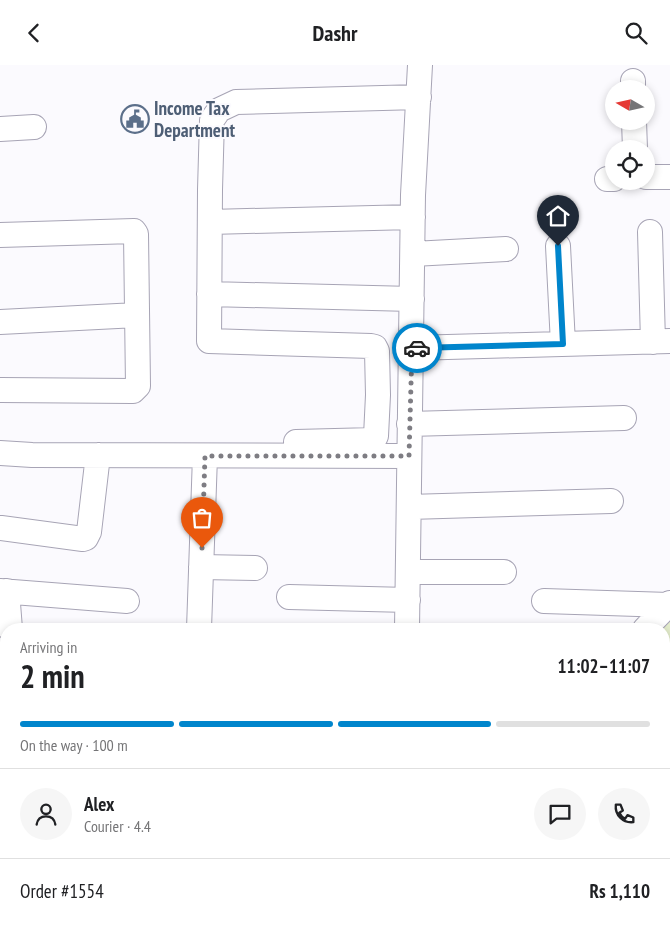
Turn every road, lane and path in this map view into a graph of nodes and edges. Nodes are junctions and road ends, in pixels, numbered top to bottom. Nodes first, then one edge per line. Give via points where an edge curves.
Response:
1 (420, 65) edge
2 (419, 97) junction
3 (34, 127) dead end
4 (0, 129) edge
5 (655, 177) edge
6 (670, 177) edge
7 (413, 217) junction
8 (210, 222) junction
9 (650, 232) dead end
10 (0, 235) edge
11 (558, 246) dead end
12 (506, 249) dead end
13 (413, 254) junction
14 (209, 294) junction
15 (412, 299) junction
16 (137, 315) junction
17 (0, 322) edge
18 (662, 341) edge
19 (563, 344) junction
20 (412, 348) junction
21 (0, 390) edge
22 (378, 395) junction
23 (410, 395) junction
24 (624, 418) dead end
25 (409, 424) junction
26 (296, 442) dead end
27 (0, 453) edge
28 (98, 455) junction
29 (205, 456) junction
30 (409, 456) junction
31 (611, 501) dead end
32 (409, 507) junction
33 (1, 527) dead end
34 (201, 567) junction
35 (255, 568) dead end
36 (408, 572) junction
37 (504, 572) dead end
38 (4, 591) edge
39 (289, 597) dead end
40 (408, 600) junction
41 (127, 601) dead end
42 (544, 601) dead end
43 (670, 604) edge
44 (9, 623) edge
45 (199, 623) edge
46 (407, 623) edge
47 (651, 623) edge

1 - 2 street
2 - 7 street
2 - 8 street via 236,102 219,110 212,120
3 - 4 street
5 - 6 street
7 - 8 street
7 - 13 street
8 - 14 street
9 - 18 street
10 - 16 street via 134,231
11 - 19 street
12 - 13 street
13 - 15 street
14 - 15 street
14 - 22 street via 209,341 375,347
15 - 20 street
16 - 17 street
16 - 21 street via 136,390
18 - 19 street
19 - 20 street
20 - 23 street
22 - 23 street
22 - 26 street via 374,440
23 - 25 street
24 - 25 street
25 - 30 street
27 - 28 street
28 - 29 street
28 - 33 street via 86,538
29 - 30 street
29 - 34 street
30 - 32 street
31 - 32 street
32 - 36 street
34 - 35 street
34 - 45 street
36 - 37 street
36 - 40 street
38 - 41 street
38 - 44 street
39 - 40 street
40 - 46 street
42 - 43 street
43 - 47 street

